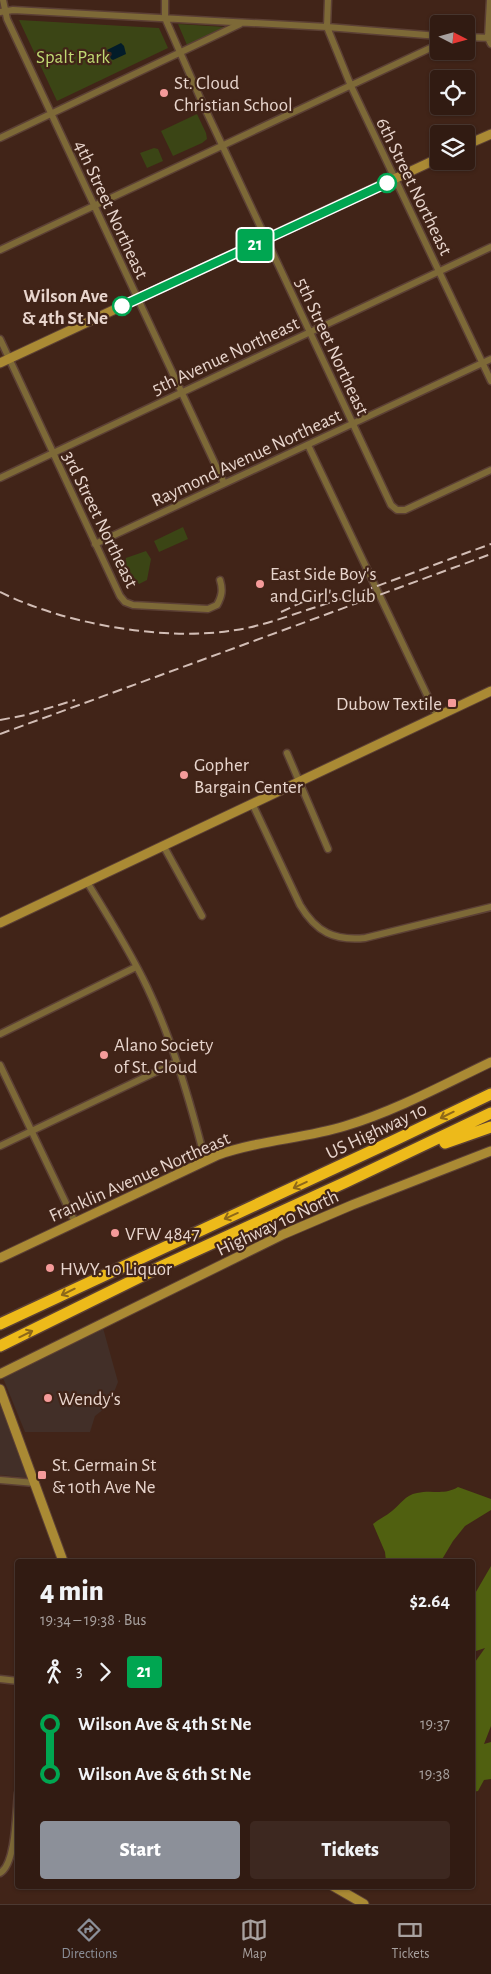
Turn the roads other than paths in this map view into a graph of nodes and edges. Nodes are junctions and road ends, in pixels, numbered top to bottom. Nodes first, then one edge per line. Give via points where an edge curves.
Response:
1 (3, 0) edge
2 (165, 0) edge
3 (328, 0) edge
4 (490, 0) edge
5 (2, 11) edge
6 (164, 18) junction
7 (241, 24) junction
8 (327, 27) junction
9 (430, 35) edge
10 (475, 38) edge
11 (490, 40) edge
12 (430, 48) edge
13 (180, 54) junction
14 (351, 86) junction
15 (52, 114) junction
16 (491, 134) edge
17 (0, 138) edge
18 (475, 141) edge
19 (222, 146) junction
20 (430, 162) edge
21 (395, 179) junction
22 (94, 205) junction
23 (267, 239) junction
24 (491, 247) edge
25 (0, 250) edge
26 (440, 271) junction
27 (138, 298) junction
28 (310, 332) junction
29 (0, 339) edge
30 (9, 359) junction
31 (491, 359) edge
32 (482, 362) junction
33 (0, 363) edge
34 (491, 381) edge
35 (181, 392) junction
36 (354, 423) junction
37 (308, 446) junction
38 (53, 452) junction
39 (491, 470) edge
40 (0, 478) edge
41 (224, 483) junction
42 (95, 544) junction
43 (220, 580) dead end
44 (491, 691) edge
45 (436, 716) junction
46 (287, 753) dead end
47 (299, 781) junction
48 (252, 803) junction
49 (164, 845) junction
50 (328, 849) dead end
51 (88, 882) junction
52 (491, 907) edge
53 (202, 916) dead end
54 (0, 923) edge
55 (136, 967) junction
56 (0, 1034) edge
57 (177, 1062) junction
58 (491, 1062) edge
59 (0, 1065) edge
60 (491, 1094) edge
61 (491, 1113) edge
62 (491, 1127) edge
63 (31, 1131) junction
64 (0, 1146) edge
65 (491, 1151) edge
66 (205, 1160) junction
67 (346, 1182) junction
68 (74, 1222) junction
69 (0, 1258) edge
70 (0, 1324) edge
71 (0, 1346) edge
72 (0, 1374) edge
73 (0, 1389) edge
74 (0, 1480) edge
75 (35, 1483) junction
76 (62, 1559) edge
77 (0, 1679) edge
78 (15, 1681) edge
79 (15, 1820) edge
80 (0, 1873) edge
81 (338, 1889) edge
82 (364, 1904) edge

1 - 5 street, 4th Street Northeast
2 - 6 street, 5th Street Northeast
3 - 8 street, 6th Street Northeast
4 - 11 street
5 - 6 street
5 - 15 street, 4th Street Northeast
6 - 7 street
6 - 13 street, 5th Street Northeast
7 - 8 street
7 - 13 street
8 - 9 street
8 - 14 street, 6th Street Northeast
10 - 11 street
12 - 14 street
13 - 15 street
13 - 19 street, 5th Street Northeast
14 - 19 street
14 - 21 street, 6th Street Northeast
15 - 17 street
15 - 22 street, 4th Street Northeast
16 - 18 street
19 - 22 street
19 - 23 street, 5th Street Northeast
20 - 21 street
21 - 23 street
21 - 26 street, 6th Street Northeast
22 - 25 street
22 - 27 street, 4th Street Northeast
23 - 27 street
23 - 28 street, 5th Street Northeast
24 - 26 street, 5th Avenue Northeast
26 - 28 street, 5th Avenue Northeast
26 - 32 street, 6th Street Northeast
27 - 30 street
27 - 35 street, 4th Street Northeast
28 - 35 street, 5th Avenue Northeast
28 - 36 street, 5th Street Northeast
29 - 30 street, 3rd Street Northeast
30 - 33 street
30 - 38 street, 3rd Street Northeast
31 - 32 street, Raymond Avenue Northeast
32 - 34 street, 6th Street Northeast
32 - 36 street, Raymond Avenue Northeast
35 - 38 street, 5th Avenue Northeast
35 - 41 street, 4th Street Northeast
36 - 37 street, Raymond Avenue Northeast
36 - 39 street, 5th Street Northeast via 391,504 397,510 405,510
37 - 41 street, Raymond Avenue Northeast
37 - 45 street
38 - 40 street, 5th Avenue Northeast
38 - 42 street, 3rd Street Northeast
41 - 42 street, Raymond Avenue Northeast
42 - 43 street, 3rd Street Northeast via 120,596 133,605 208,609 217,605 221,598
44 - 45 street
45 - 47 street
46 - 47 street
47 - 48 street
47 - 50 street
48 - 49 street
48 - 52 street via 300,905 316,927 325,932 344,938 365,938
49 - 51 street
49 - 53 street
51 - 54 street
51 - 55 street
55 - 56 street
55 - 57 street
57 - 63 street
57 - 66 street
58 - 66 street, Franklin Avenue Northeast via 379,1114 343,1127 248,1146
59 - 63 street
60 -> 70 highway, US Highway 10
61 - 67 highway
62 - 67 highway
63 - 64 street
63 - 68 street
65 - 72 street, Highway 10 North via 284,1234
66 - 68 street, Franklin Avenue Northeast
71 -> 67 highway via 168,1263
68 - 69 street, Franklin Avenue Northeast
73 - 75 street
74 - 75 street
75 - 76 street
77 - 78 street
79 - 80 street via 11,1856
81 - 82 street

